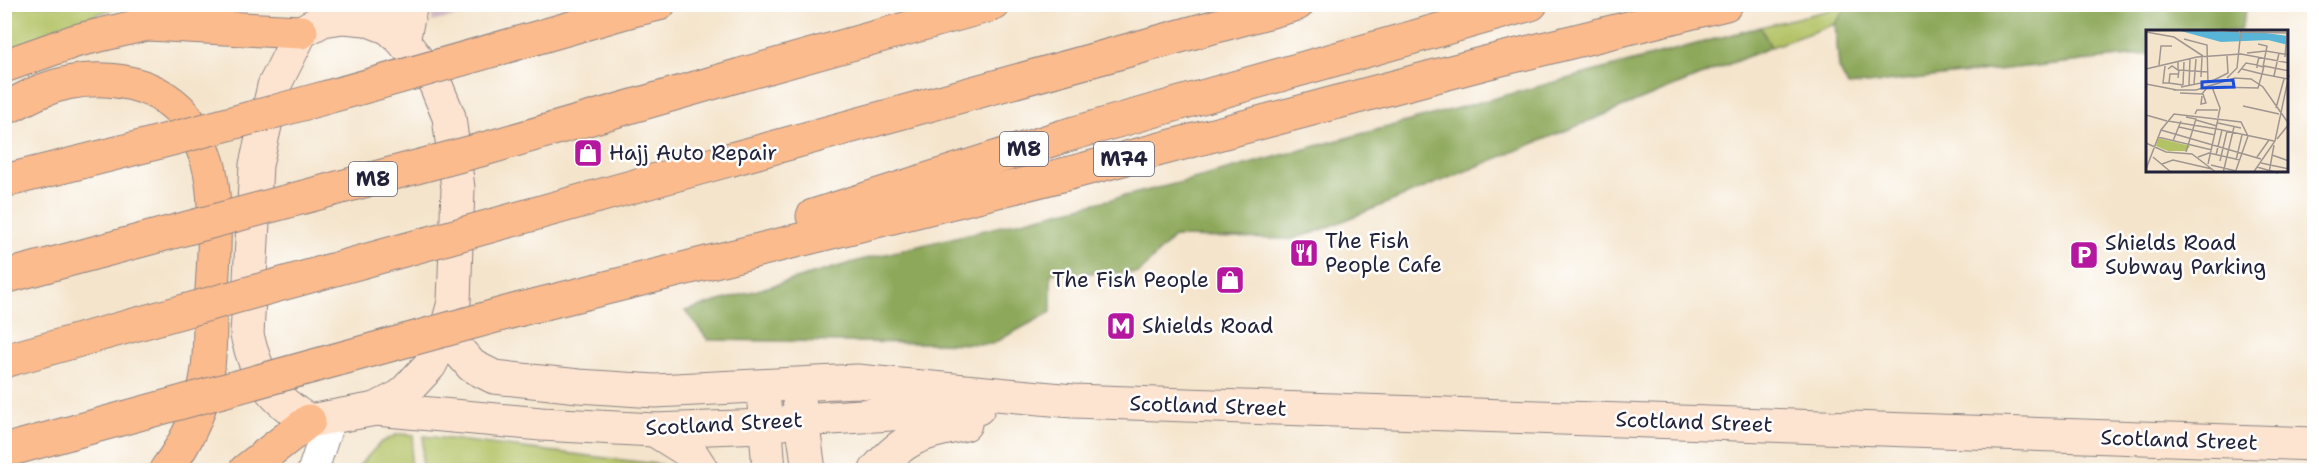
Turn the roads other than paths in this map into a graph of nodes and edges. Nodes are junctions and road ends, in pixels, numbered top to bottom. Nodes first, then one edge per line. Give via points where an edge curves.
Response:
1 (411, 4) edge
2 (994, 4) edge
3 (1297, 4) edge
4 (1531, 4) edge
5 (1726, 4) edge
6 (645, 7) edge
7 (312, 20) edge
8 (403, 41) junction
9 (4, 66) edge
10 (4, 109) edge
11 (4, 181) edge
12 (4, 277) edge
13 (521, 309) junction
14 (445, 335) junction
15 (4, 361) edge
16 (797, 382) junction
17 (763, 387) junction
18 (1072, 401) junction
19 (376, 409) junction
20 (319, 420) junction
21 (802, 420) junction
22 (765, 426) junction
23 (654, 430) junction
24 (2314, 444) edge
25 (4, 451) edge
26 (166, 471) edge
27 (246, 471) edge
28 (313, 471) edge
29 (702, 471) edge
30 (769, 471) edge
31 (809, 471) edge
32 (876, 471) edge

1 - 8 street
2 - 12 highway, M8, bridge via 494,146
3 - 15 highway, bridge
4 - 13 highway, M8 via 1064,136
5 - 13 highway, M74
6 - 11 highway, bridge via 325,98
7 - 8 street via 366,19 389,28
7 - 9 highway via 147,24 75,41
7 - 20 street via 274,86 256,165 247,335 252,357 265,382 284,406
8 - 14 street via 435,83 449,117 458,188 454,302
10 - 26 highway via 42,90 73,83 102,78 130,83 157,94 180,110 206,157 215,252 207,375 195,424
13 - 25 highway, M8, bridge
14 - 17 street, Scotland Street via 472,366 494,377 655,391
14 - 19 street via 418,380 401,396
16 - 17 street, Scotland Street
16 - 18 street, Scotland Street via 857,381
16 - 21 street
17 - 22 street
18 - 21 street, Scotland Street
18 - 24 street, Scotland Street
18 - 32 street via 928,432 896,448
19 - 20 street
19 - 23 street, Scotland Street
20 - 27 highway
20 - 28 street
21 - 22 street, Scotland Street
21 - 31 street
22 - 23 street, Scotland Street
22 - 30 street
23 - 29 street via 690,453

